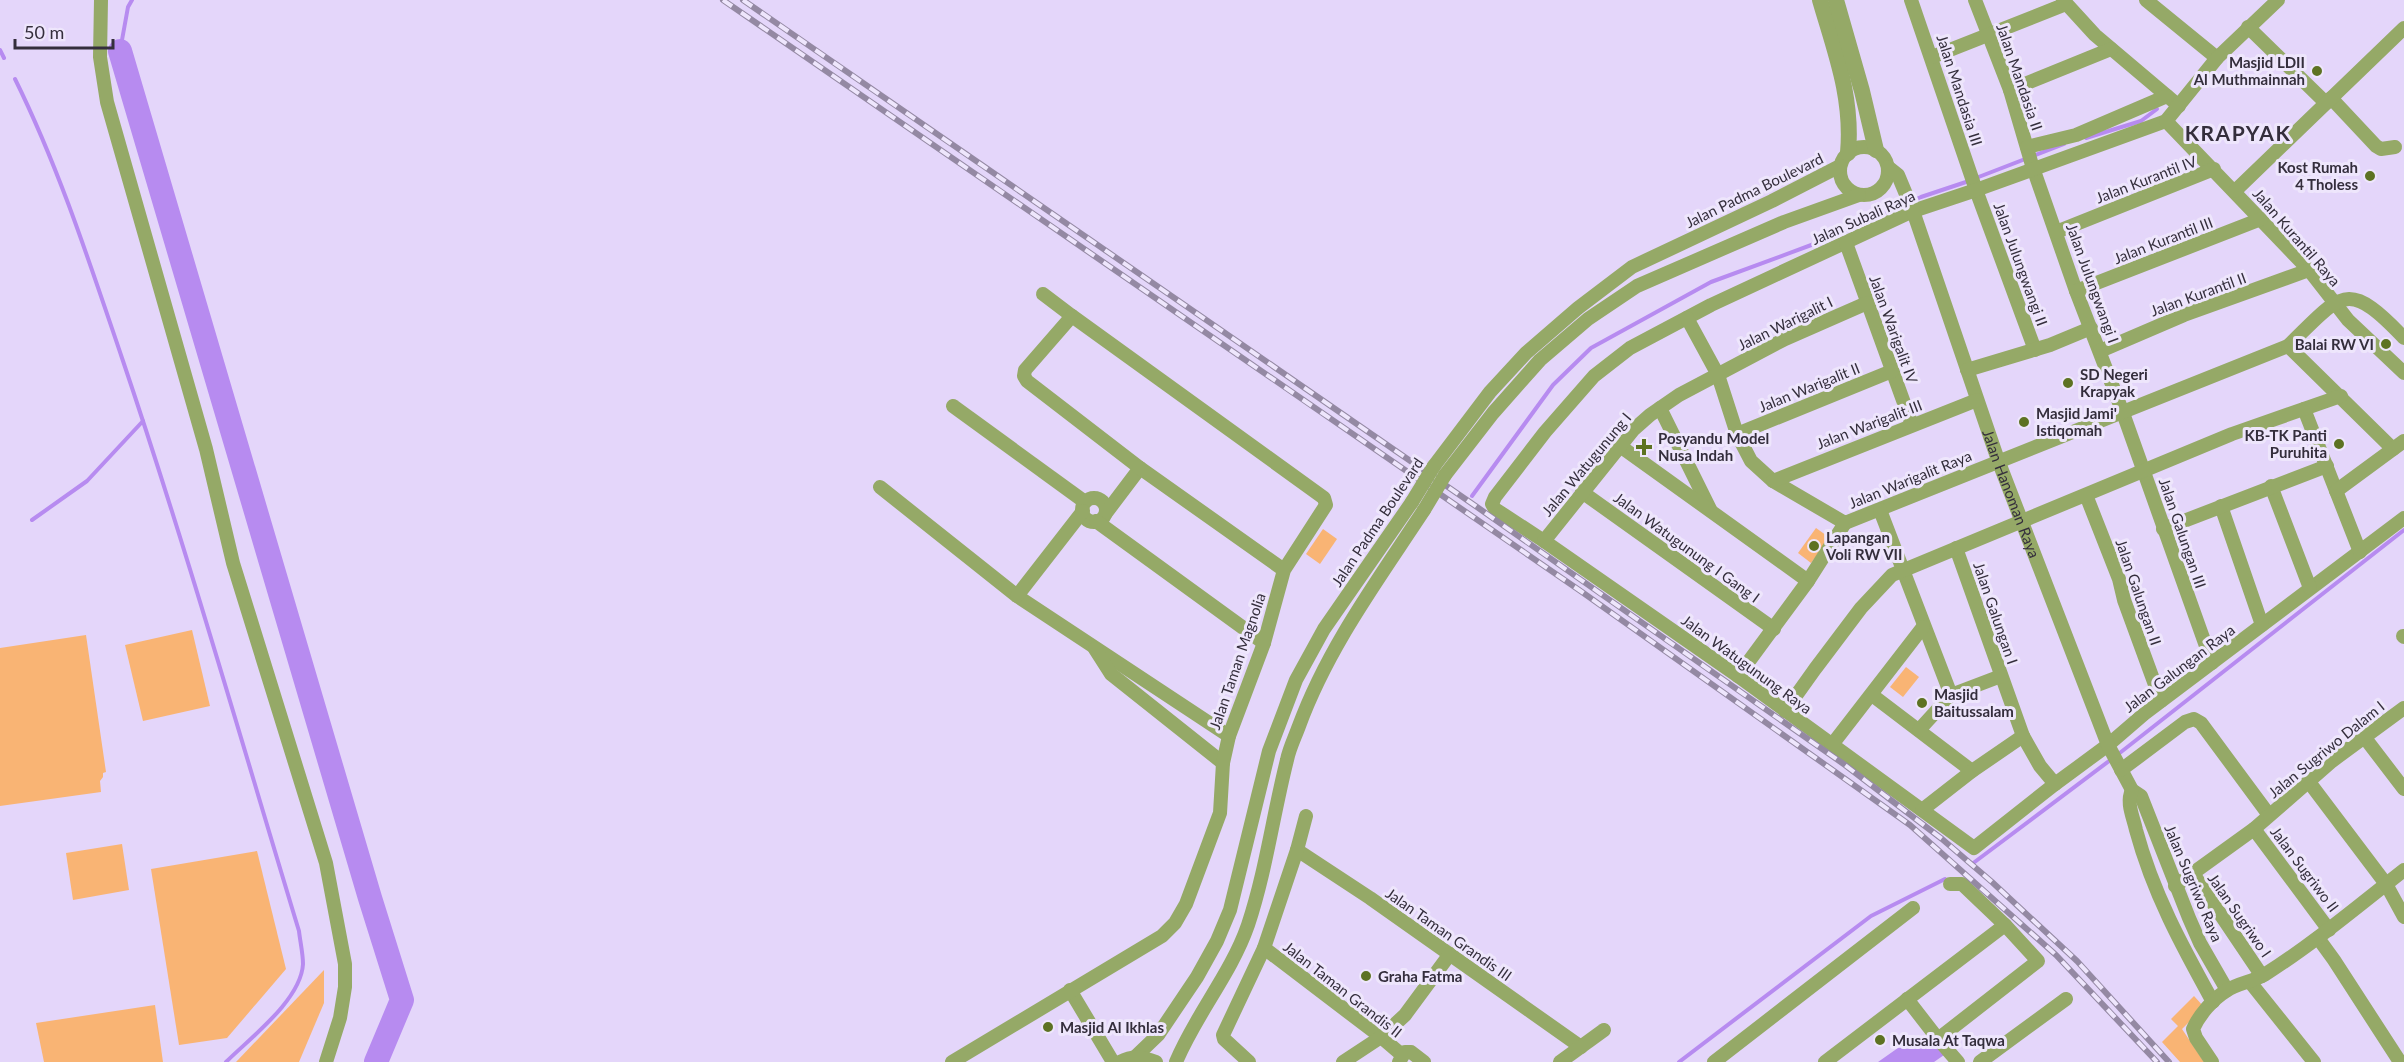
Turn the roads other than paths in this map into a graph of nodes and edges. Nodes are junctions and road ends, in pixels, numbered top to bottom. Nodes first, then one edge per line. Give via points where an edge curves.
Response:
1 (101, 0) edge
2 (1820, 0) edge
3 (1836, 0) edge
4 (1911, 0) edge
5 (1975, 0) edge
6 (2146, 0) edge
7 (2278, 0) edge
8 (2065, 2) edge
9 (2248, 27) junction
10 (2404, 28) edge
11 (1989, 35) junction
12 (2111, 49) junction
13 (2211, 54) junction
14 (1932, 57) junction
15 (2010, 90) junction
16 (2172, 101) junction
17 (2329, 101) junction
18 (2166, 121) junction
19 (2401, 148) edge
20 (1876, 150) junction
21 (2030, 158) junction
22 (1844, 159) junction
23 (1888, 167) junction
24 (2214, 169) junction
25 (1973, 181) junction
26 (1882, 188) junction
27 (2235, 190) junction
28 (1859, 195) junction
29 (1908, 200) junction
30 (1772, 201) junction
31 (2260, 219) junction
32 (1784, 222) junction
33 (2056, 232) junction
34 (1846, 243) junction
35 (2308, 270) junction
36 (2076, 291) junction
37 (1043, 294) dead end
38 (1867, 303) junction
39 (2333, 303) junction
40 (1072, 316) junction
41 (1687, 318) junction
42 (2091, 328) junction
43 (2404, 338) edge
44 (2288, 346) junction
45 (2035, 350) junction
46 (2100, 351) junction
47 (1893, 370) junction
48 (1967, 370) junction
49 (2404, 374) edge
50 (1718, 375) junction
51 (2341, 396) junction
52 (1977, 400) junction
53 (953, 406) dead end
54 (1660, 408) junction
55 (2304, 409) junction
56 (2123, 413) junction
57 (1912, 425) junction
58 (1737, 434) junction
59 (2399, 445) edge
60 (1620, 446) junction
61 (1998, 460) junction
62 (2326, 466) junction
63 (1140, 468) junction
64 (1439, 471) junction
65 (2144, 472) junction
66 (1773, 481) junction
67 (2271, 486) junction
68 (880, 487) dead end
69 (2336, 491) junction
70 (1582, 492) junction
71 (2086, 495) junction
72 (2221, 506) junction
73 (1084, 507) junction
74 (1495, 509) joint
75 (1880, 510) junction
76 (1711, 511) junction
77 (1101, 517) junction
78 (2404, 518) edge
79 (1845, 523) junction
80 (2022, 523) junction
81 (2163, 529) junction
82 (1544, 541) junction
83 (1956, 548) junction
84 (2360, 552) junction
85 (1904, 569) junction
86 (1284, 570) junction
87 (1808, 581) junction
88 (2310, 588) junction
89 (1017, 596) junction
90 (2262, 625) junction
91 (1923, 627) junction
92 (1774, 628) junction
93 (1264, 643) junction
94 (1094, 647) junction
95 (2212, 663) junction
96 (1738, 676) junction
97 (2001, 676) junction
98 (1872, 695) junction
99 (1951, 695) junction
100 (2161, 701) junction
101 (2404, 708) edge
102 (1785, 711) junction
103 (1920, 730) junction
104 (1229, 736) junction
105 (2023, 736) junction
106 (2365, 738) junction
107 (1831, 746) junction
108 (2109, 747) junction
109 (1223, 763) junction
110 (2121, 770) junction
111 (1972, 771) junction
112 (2308, 782) junction
113 (2055, 784) junction
114 (2404, 789) edge
115 (2132, 790) junction
116 (1922, 810) junction
117 (2270, 815) junction
118 (1306, 816) dead end
119 (2254, 829) junction
120 (1977, 848) joint
121 (1297, 850) junction
122 (2404, 870) edge
123 (2192, 872) junction
124 (1950, 884) dead end
125 (2386, 884) junction
126 (2175, 886) junction
127 (1913, 908) dead end
128 (2404, 917) edge
129 (2189, 918) junction
130 (2005, 925) junction
131 (2173, 927) junction
132 (2323, 934) junction
133 (2200, 943) junction
134 (1264, 948) junction
135 (2186, 953) junction
136 (1450, 954) junction
137 (2256, 979) junction
138 (1070, 990) junction
139 (2227, 990) junction
140 (1907, 999) junction
141 (2067, 999) dead end
142 (2213, 1002) junction
143 (1604, 1030) dead end
144 (1381, 1037) junction
145 (1938, 1039) junction
146 (1581, 1047) junction
147 (1135, 1057) junction
148 (1400, 1059) edge
149 (326, 1062) edge
150 (952, 1062) edge
151 (1113, 1062) edge
152 (1120, 1062) edge
153 (1156, 1062) edge
154 (1176, 1062) edge
155 (1249, 1062) edge
156 (1343, 1062) edge
157 (1424, 1062) edge
158 (1560, 1062) edge
159 (1714, 1062) edge
160 (1825, 1062) edge
161 (1958, 1062) edge
162 (1980, 1062) edge
163 (2212, 1062) edge
164 (2314, 1062) edge
165 (2400, 1062) edge

1 - 149 street via 100,57 107,102 206,449 233,563 326,863 345,964 339,1018
2 - 22 street via 1846,91 1850,133
3 - 20 street
4 - 14 street, Jalan Mandasia III
5 - 11 street, Jalan Mandasia II
6 - 13 street
7 - 9 street, Jalan Subali Raya
8 - 11 street
8 - 12 street
9 - 13 street, Jalan Subali Raya
9 - 17 street
10 - 17 street
11 - 14 street
11 - 15 street, Jalan Mandasia II
12 - 15 street
12 - 16 street
13 - 16 street, Jalan Subali Raya
14 - 25 street, Jalan Mandasia III
15 - 21 street, Jalan Mandasia II
16 - 18 street, Jalan Subali Raya
16 - 21 street via 2076,135
17 - 19 street via 2376,146
17 - 27 street
18 - 21 street, Jalan Subali Raya
18 - 24 street, Jalan Kurantil Raya
20 - 22 street via 1862,147
20 - 23 street
21 - 25 street, Jalan Subali Raya
21 - 33 street, Jalan Julungwangi I
22 - 28 street via 1841,181
22 - 30 street, Jalan Padma Boulevard
23 - 26 street
23 - 29 street, Jalan Hanoman Raya via 1898,175
24 - 27 street, Jalan Kurantil Raya
24 - 33 street, Jalan Kurantil IV
25 - 29 street, Jalan Subali Raya
25 - 45 street, Jalan Julungwangi II
26 - 28 street
26 - 29 street via 1893,183
27 - 31 street, Jalan Kurantil Raya
28 - 32 street, Jalan Padma Boulevard
29 - 34 street, Jalan Subali Raya
29 - 48 street, Jalan Hanoman Raya
30 - 32 street
30 - 64 street, Jalan Padma Boulevard via 1632,267 1578,308 1526,353 1490,392
31 - 35 street, Jalan Kurantil Raya
31 - 36 street, Jalan Kurantil III
32 - 64 street, Jalan Padma Boulevard via 1637,286 1588,320 1540,360
33 - 36 street, Jalan Julungwangi I
34 - 38 street, Jalan Warigalit IV
34 - 41 street, Jalan Subali Raya
35 - 39 street, Jalan Kurantil Raya
35 - 46 street, Jalan Kurantil II via 2184,315
36 - 42 street, Jalan Julungwangi I
37 - 40 street
38 - 47 street, Jalan Warigalit IV
38 - 50 street, Jalan Warigalit I via 1785,339
39 - 43 street via 2349,298 2360,300 2382,315
39 - 44 street, Jalan Warigalit Raya
39 - 49 street, Jalan Kurantil Raya
40 - 63 street via 1024,376
40 - 86 street, Jalan Taman Magnolia via 1324,498 1326,506
41 - 50 street, Jalan Warigalit Raya
41 - 74 street, Jalan Subali Raya via 1630,348 1594,376 1495,497
42 - 45 street
42 - 46 street, Jalan Julungwangi I
44 - 51 street
44 - 56 street, Jalan Warigalit Raya
45 - 48 street
46 - 56 street, Jalan Julungwangi I
47 - 57 street, Jalan Warigalit IV
47 - 58 street, Jalan Warigalit II
48 - 52 street, Jalan Hanoman Raya
50 - 54 street, Jalan Watugunung I
50 - 58 street, Jalan Warigalit Raya
51 - 55 street
51 - 59 street
52 - 57 street, Jalan Warigalit III
52 - 61 street, Jalan Hanoman Raya
53 - 73 street
54 - 60 street, Jalan Watugunung I
54 - 76 street
55 - 62 street
55 - 65 street via 2232,434
56 - 61 street, Jalan Warigalit Raya
56 - 65 street, Jalan Galungan III
57 - 66 street, Jalan Warigalit III
58 - 66 street, Jalan Warigalit Raya via 1751,461
59 - 69 street
60 - 70 street, Jalan Watugunung I
60 - 76 street
61 - 75 street, Jalan Warigalit Raya
61 - 80 street, Jalan Hanoman Raya
62 - 67 street
62 - 69 street
63 - 77 street
63 - 86 street
64 - 147 street, Jalan Padma Boulevard, bridge via 1412,502 1324,629 1296,680 1269,751 1230,910 1217,941 1158,1035
64 - 154 street, Jalan Padma Boulevard, bridge via 1424,510 1341,636 1311,694 1287,760 1248,926
65 - 71 street
65 - 81 street, Jalan Galungan III
66 - 79 street, Jalan Warigalit Raya
67 - 72 street
67 - 88 street
68 - 89 street
69 - 84 street
70 - 82 street, Jalan Watugunung I
70 - 92 street, Jalan Watugunung I Gang I
71 - 80 street
71 - 100 street, Jalan Galungan II via 2120,579
72 - 81 street
72 - 90 street
73 - 77 street via 1087,519
73 - 77 street via 1089,499 1098,498 1105,504
73 - 89 street
74 - 82 street, Jalan Watugunung Raya
75 - 79 street, Jalan Warigalit Raya
75 - 85 street
76 - 87 street
77 - 93 street
78 - 84 street, Jalan Galungan Raya
79 - 87 street
80 - 83 street
80 - 108 street, Jalan Hanoman Raya
81 - 95 street, Jalan Galungan III
82 - 96 street, Jalan Watugunung Raya
83 - 85 street
83 - 97 street, Jalan Galungan I
84 - 88 street, Jalan Galungan Raya
85 - 91 street
85 - 102 street via 1889,577 1861,608
86 - 93 street, Jalan Taman Magnolia
87 - 92 street
88 - 90 street, Jalan Galungan Raya
89 - 94 street
90 - 95 street, Jalan Galungan Raya
91 - 98 street
91 - 99 street
92 - 96 street
93 - 104 street, Jalan Taman Magnolia
94 - 104 street
94 - 109 street via 1112,674
95 - 100 street, Jalan Galungan Raya
96 - 102 street, Jalan Watugunung Raya
97 - 99 street
97 - 105 street, Jalan Galungan I
98 - 103 street
98 - 107 street
99 - 103 street
100 - 108 street, Jalan Galungan Raya
101 - 106 street, Jalan Sugriwo Dalam I
102 - 107 street, Jalan Watugunung Raya
103 - 111 street
104 - 109 street, Jalan Taman Magnolia
105 - 111 street
105 - 113 street, Jalan Galungan I
106 - 112 street, Jalan Sugriwo Dalam I
106 - 114 street
107 - 116 street, Jalan Watugunung Raya
108 - 110 street, Jalan Hanoman Raya
108 - 113 street, Jalan Galungan Raya
109 - 138 street, Jalan Taman Magnolia via 1220,813 1175,923 1162,936
110 - 115 street, Jalan Sugriwo Raya
110 - 117 street, Jalan Sugriwo Dalam I via 2194,719 2201,723
111 - 116 street
112 - 117 street, Jalan Sugriwo Dalam I
112 - 125 street
113 - 120 street, Jalan Galungan Raya
115 - 126 street, Jalan Sugriwo Raya via 2141,796
115 - 131 street, Jalan Sugriwo Raya via 2129,802 2142,852
116 - 120 street, Jalan Watugunung Raya via 1970,847
117 - 119 street, Jalan Sugriwo Dalam I
118 - 121 street
119 - 123 street, Jalan Sugriwo Dalam I
119 - 132 street, Jalan Sugriwo II
121 - 134 street
121 - 136 street, Jalan Taman Grandis III
122 - 125 street
123 - 126 street, Jalan Sugriwo Dalam I
123 - 137 street, Jalan Sugriwo I
124 - 130 street via 1962,884
125 - 128 street
125 - 132 street
126 - 129 street, Jalan Sugriwo Raya
127 - 159 street
129 - 131 street
129 - 133 street, Jalan Sugriwo Raya
130 - 140 street
130 - 145 street via 2038,961
131 - 135 street, Jalan Sugriwo Raya
132 - 137 street
132 - 165 street, Jalan Sugriwo II via 2334,960
133 - 135 street
133 - 139 street, Jalan Sugriwo Raya
134 - 144 street, Jalan Taman Grandis II
134 - 155 street via 1223,1035
135 - 142 street, Jalan Sugriwo Raya
136 - 144 street via 1405,1015
136 - 146 street, Jalan Taman Grandis III
137 - 139 street
137 - 164 street, Jalan Sugriwo I
138 - 150 street, Jalan Taman Magnolia
138 - 151 street
139 - 142 street
140 - 145 street
140 - 160 street
141 - 162 street
142 - 163 street via 2193,1029
143 - 146 street
144 - 148 street, Jalan Taman Grandis II
144 - 156 street
145 - 161 street
146 - 158 street
147 - 152 street
147 - 153 street
148 - 157 street, Jalan Taman Grandis II via 1405,1052 1411,1052

